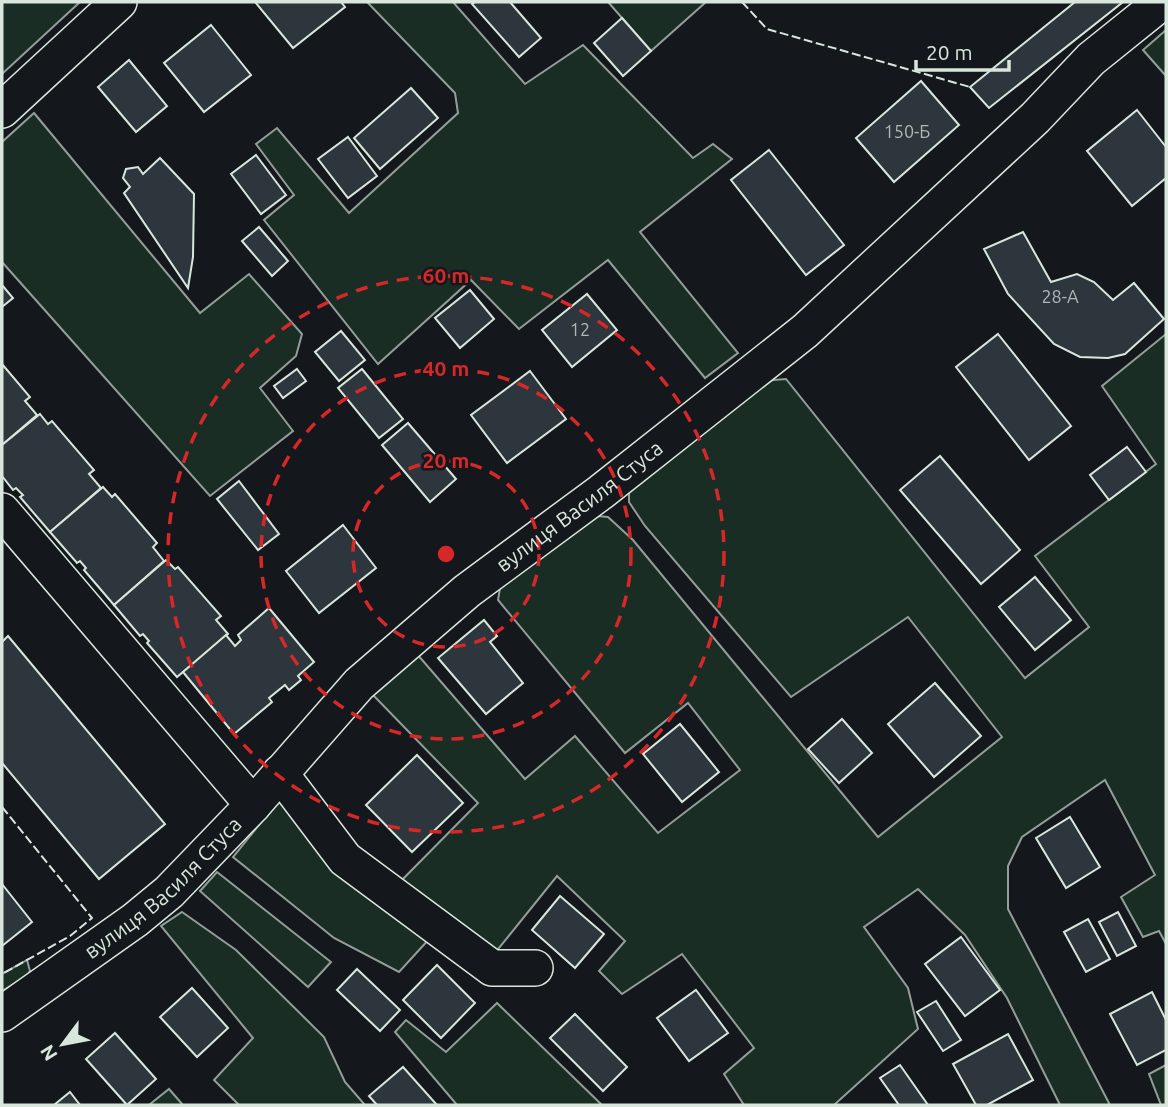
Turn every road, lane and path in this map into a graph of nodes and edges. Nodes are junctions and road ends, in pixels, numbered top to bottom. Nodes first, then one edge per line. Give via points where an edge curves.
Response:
1 (120, 2) edge
2 (1162, 2) edge
3 (2, 110) edge
4 (2, 511) edge
5 (280, 773) junction
6 (253, 805) junction
7 (535, 968) dead end
8 (2, 1014) edge

1 - 3 street
2 - 5 street, вулиця Василя Стуса via 1091,59 1035,118 805,331 467,591 359,684
4 - 6 street
5 - 6 street, вулиця Василя Стуса
5 - 7 street via 345,859 492,968
6 - 8 street, вулиця Василя Стуса via 160,899

